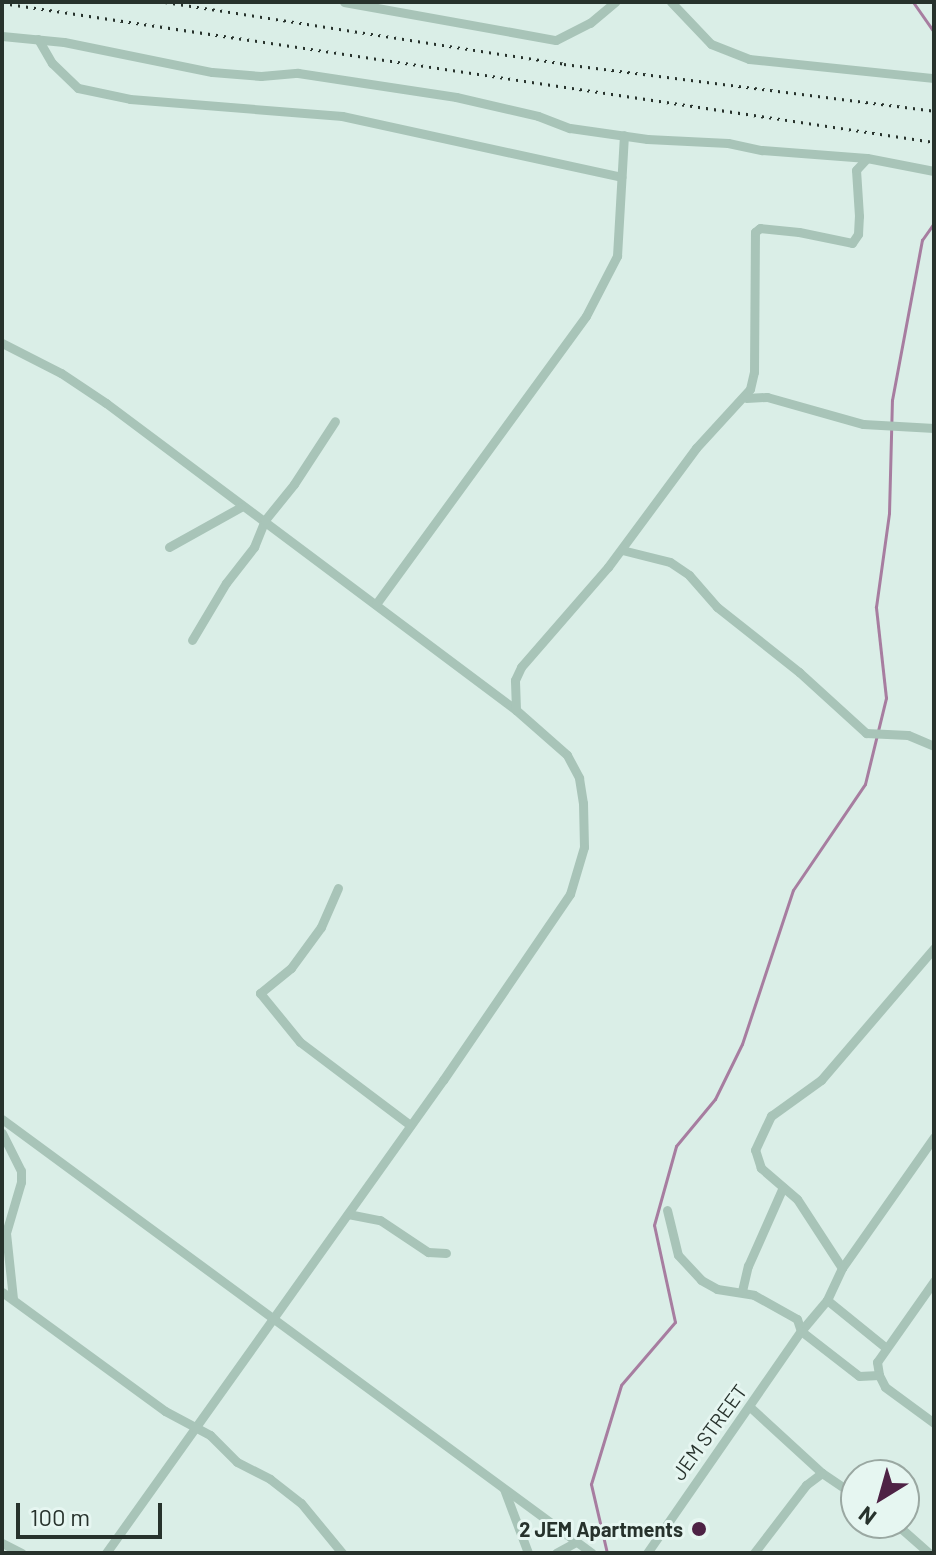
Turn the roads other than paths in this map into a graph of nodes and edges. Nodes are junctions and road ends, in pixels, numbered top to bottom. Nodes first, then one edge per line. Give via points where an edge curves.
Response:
1 (344, 2) edge
2 (615, 2) edge
3 (671, 2) edge
4 (2, 36) edge
5 (38, 39) junction
6 (934, 78) edge
7 (624, 135) junction
8 (867, 158) junction
9 (934, 171) edge
10 (621, 177) junction
11 (2, 343) edge
12 (746, 398) junction
13 (335, 421) dead end
14 (934, 428) edge
15 (241, 507) junction
16 (265, 520) junction
17 (169, 547) dead end
18 (622, 550) junction
19 (376, 604) junction
20 (192, 640) dead end
21 (516, 710) junction
22 (934, 746) edge
23 (338, 888) dead end
24 (934, 948) edge
25 (2, 1119) edge
26 (410, 1125) junction
27 (2, 1133) edge
28 (934, 1137) edge
29 (783, 1187) junction
30 (667, 1210) dead end
31 (348, 1214) junction
32 (446, 1253) dead end
33 (842, 1268) junction
34 (933, 1286) edge
35 (742, 1291) junction
36 (2, 1292) edge
37 (13, 1299) junction
38 (827, 1300) junction
39 (274, 1318) junction
40 (801, 1331) junction
41 (885, 1347) junction
42 (879, 1375) junction
43 (750, 1407) junction
44 (934, 1423) edge
45 (197, 1429) junction
46 (822, 1473) junction
47 (840, 1485) edge
48 (503, 1488) junction
49 (913, 1539) edge
50 (576, 1542) junction
51 (2, 1543) edge
52 (22, 1553) edge
53 (106, 1553) edge
54 (342, 1553) edge
55 (528, 1553) edge
56 (556, 1553) edge
57 (592, 1553) edge
58 (647, 1553) edge
59 (754, 1553) edge
60 (929, 1553) edge

1 - 2 street via 556,40 590,23
3 - 6 street via 711,44 749,59
4 - 5 street
5 - 7 street via 212,72 298,73 456,97 570,128
5 - 10 street via 52,63 78,88 130,99 342,116
7 - 8 street
7 - 10 street
8 - 9 street
8 - 12 street via 856,170 859,216 852,243 799,232 755,232 754,372
10 - 19 street via 617,256 586,316
11 - 15 street via 106,403
12 - 14 street via 767,397 863,424
12 - 18 street via 696,448
13 - 16 street
15 - 16 street
15 - 17 street
16 - 19 street
16 - 20 street via 254,547
18 - 21 street via 521,667 515,680
18 - 22 street via 670,562 689,575 717,607 866,733 908,735
19 - 21 street
21 - 26 street via 567,755 579,778 584,847 570,894
23 - 26 street via 321,927 291,968 260,993 300,1042
24 - 29 street via 821,1080 766,1123 756,1159
25 - 39 street
26 - 31 street
27 - 37 street via 21,1171 6,1233
28 - 33 street, JEM STREET
29 - 33 street via 797,1199
29 - 35 street
30 - 35 street via 672,1243 686,1264 710,1286
31 - 32 street via 380,1220 428,1252
31 - 39 street
33 - 38 street, JEM STREET
34 - 41 street
35 - 40 street via 790,1314
36 - 37 street
37 - 45 street
38 - 40 street, JEM STREET
38 - 41 street
39 - 45 street via 208,1406
39 - 48 street
40 - 42 street via 859,1376
40 - 43 street, JEM STREET
41 - 42 street via 877,1362
42 - 44 street via 895,1395
43 - 46 street
43 - 58 street, JEM STREET
45 - 53 street
45 - 54 street via 301,1503
46 - 47 street
46 - 59 street via 806,1485
48 - 50 street
48 - 55 street
49 - 60 street
50 - 56 street
50 - 57 street
51 - 52 street

